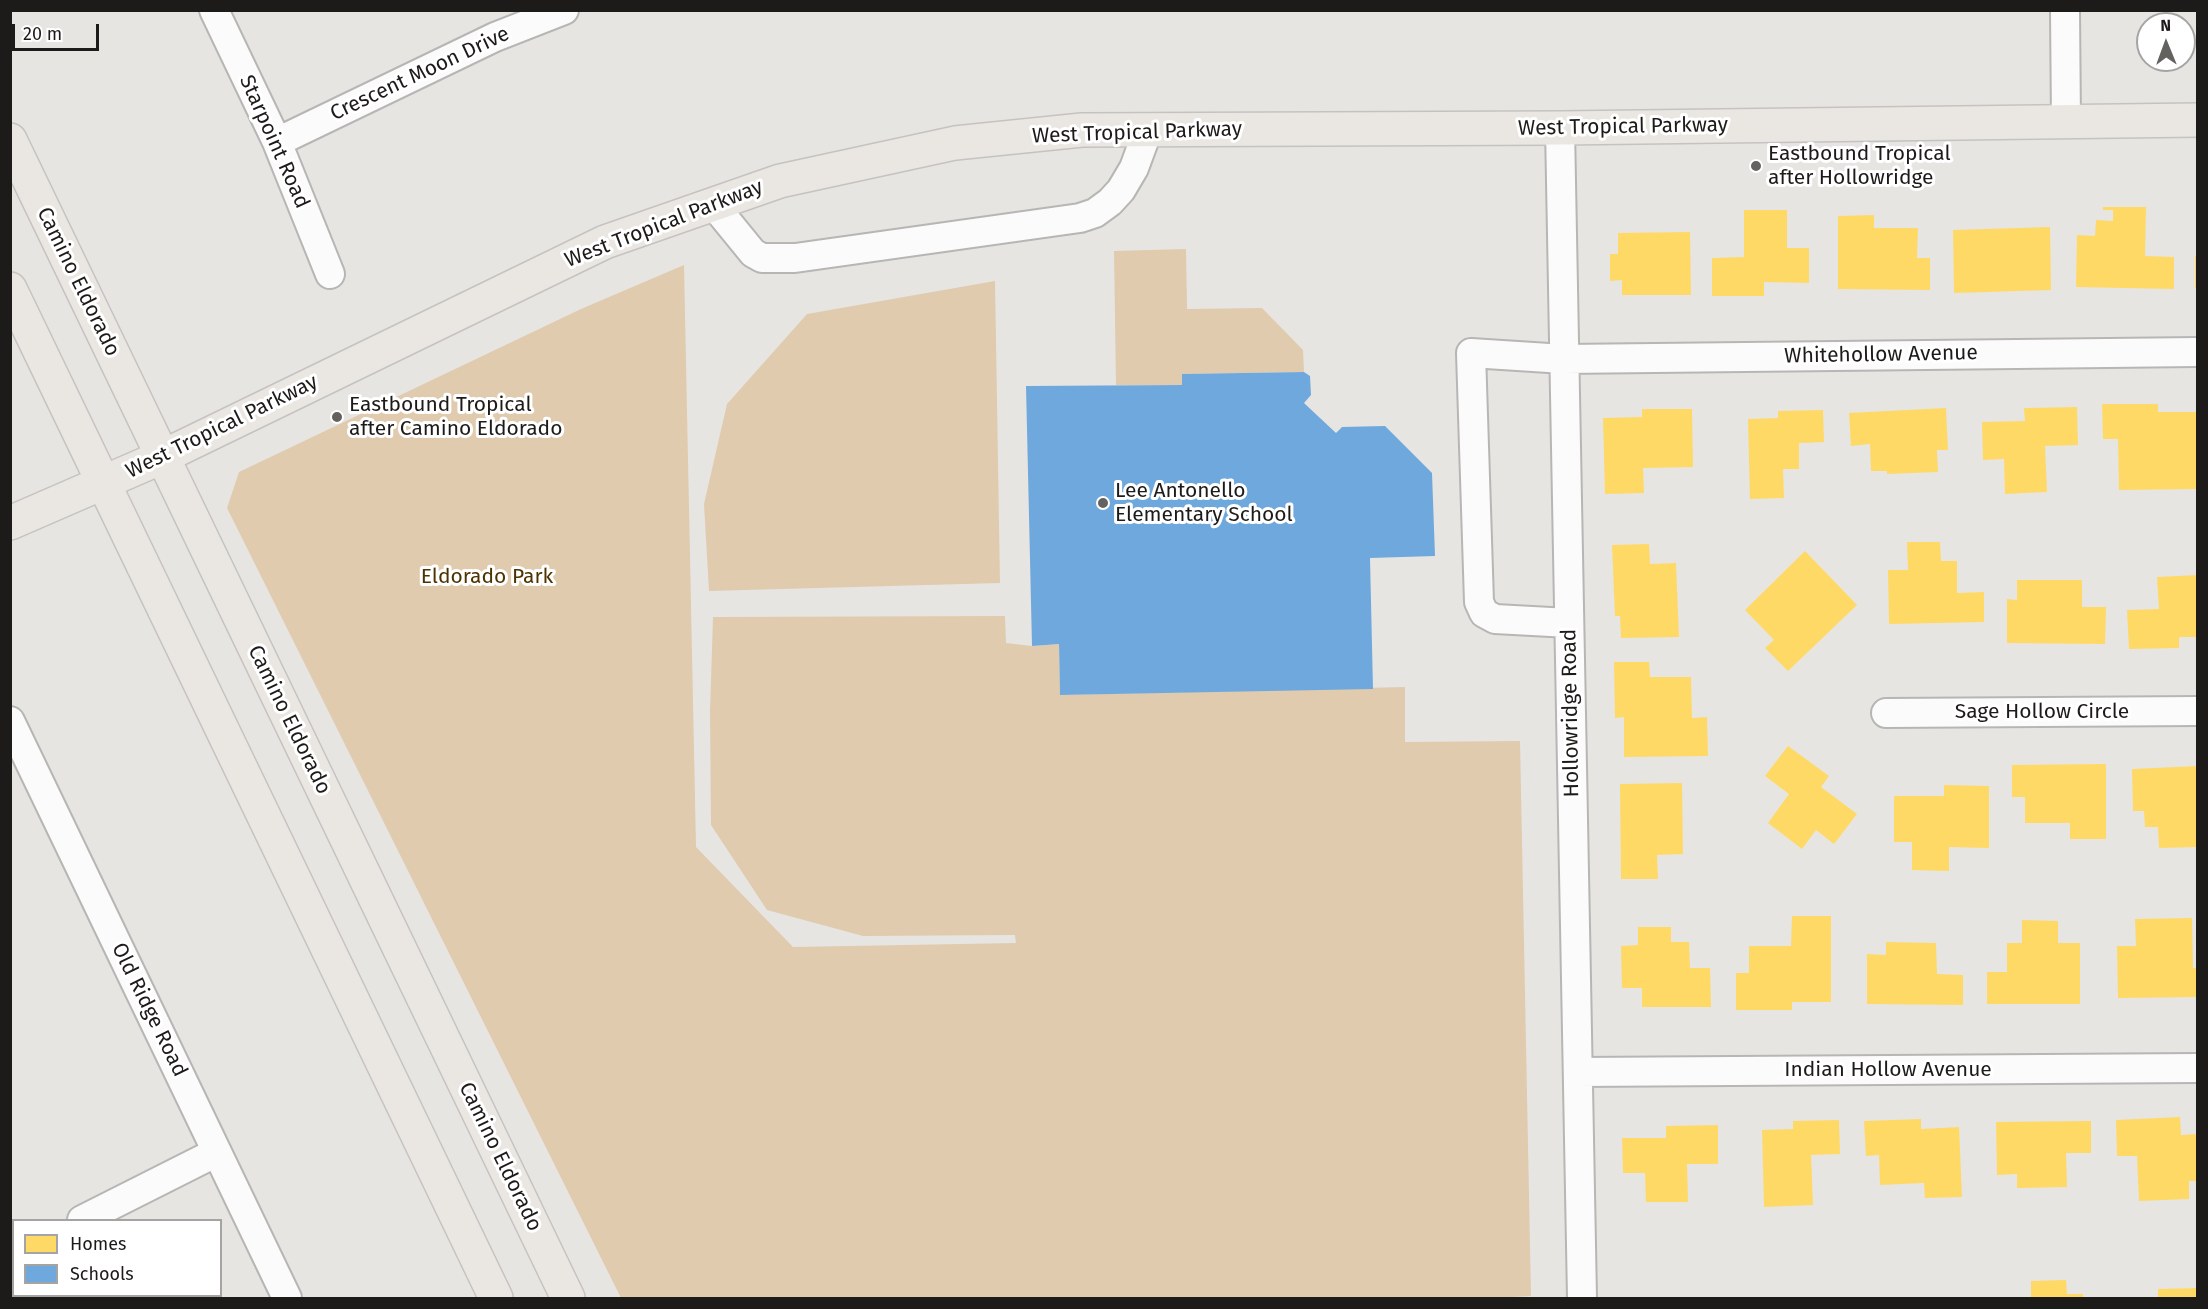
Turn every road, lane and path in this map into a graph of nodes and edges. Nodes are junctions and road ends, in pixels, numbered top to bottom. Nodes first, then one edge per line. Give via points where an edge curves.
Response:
1 (214, 10) edge
2 (564, 10) edge
3 (2065, 10) edge
4 (2198, 120) edge
5 (2066, 123) junction
6 (1560, 128) junction
7 (1148, 130) junction
8 (10, 140) edge
9 (278, 142) junction
10 (713, 204) junction
11 (330, 274) dead end
12 (10, 289) edge
13 (2198, 352) edge
14 (1564, 359) junction
15 (162, 457) junction
16 (103, 484) junction
17 (10, 523) edge
18 (1569, 623) junction
19 (2198, 711) edge
20 (1886, 713) dead end
21 (10, 721) edge
22 (17, 751) edge
23 (2198, 1068) edge
24 (1578, 1072) junction
25 (217, 1152) junction
26 (86, 1219) edge
27 (287, 1299) edge
28 (496, 1299) edge
29 (568, 1299) edge
30 (1582, 1299) edge

1 - 9 street, Starpoint Road
2 - 9 street, Crescent Moon Drive via 495,37
3 - 5 street
4 - 5 main road, West Tropical Parkway
5 - 6 main road, West Tropical Parkway
6 - 7 main road, West Tropical Parkway
6 - 14 street, Hollowridge Road
7 - 10 main road, West Tropical Parkway via 1082,130 955,143 780,181
7 - 10 street via 1121,190 1095,213 1080,218 795,258 762,258 753,254
8 - 15 main road, Camino Eldorado
9 - 11 street, Starpoint Road
10 - 15 main road, West Tropical Parkway via 588,249
12 - 16 main road
13 - 14 street, Whitehollow Avenue
14 - 18 street, Hollowridge Road
14 - 18 street, Whitehollow Avenue via 1471,353 1479,602 1484,613 1494,619
15 - 16 main road, West Tropical Parkway
15 - 29 main road, Camino Eldorado
16 - 17 main road, West Tropical Parkway
16 - 28 main road
18 - 24 street, Hollowridge Road
19 - 20 street, Sage Hollow Circle
21 - 22 street, Old Ridge Road
22 - 25 street, Old Ridge Road
23 - 24 street, Indian Hollow Avenue
24 - 30 street, Hollowridge Road
25 - 26 street
25 - 27 street, Old Ridge Road

